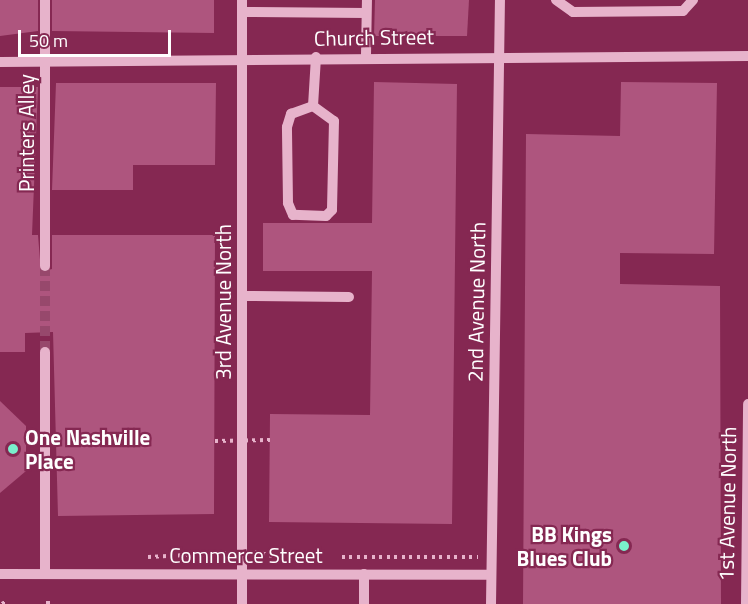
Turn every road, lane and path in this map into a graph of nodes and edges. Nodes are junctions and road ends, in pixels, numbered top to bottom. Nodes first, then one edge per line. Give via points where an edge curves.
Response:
1 (45, 0) edge
2 (242, 0) edge
3 (367, 0) edge
4 (500, 0) edge
5 (556, 0) edge
6 (693, 0) edge
7 (242, 12) junction
8 (366, 13) junction
9 (366, 55) junction
10 (499, 55) junction
11 (748, 56) edge
12 (316, 57) junction
13 (241, 59) junction
14 (46, 61) junction
15 (0, 62) edge
16 (313, 106) junction
17 (45, 266) tunnel mouth
18 (242, 296) junction
19 (349, 297) dead end
20 (45, 352) tunnel mouth
21 (748, 404) edge
22 (270, 440) dead end
23 (214, 441) dead end
24 (0, 574) edge
25 (45, 574) junction
26 (243, 574) junction
27 (364, 574) junction
28 (491, 575) junction
29 (242, 604) edge
30 (364, 604) edge
31 (491, 604) edge
32 (746, 604) edge

1 - 14 street, Printers Alley
2 - 7 street, 3rd Avenue North
3 - 8 street
4 - 10 street, 2nd Avenue North
5 - 6 street via 573,12 683,11
7 - 8 street
7 - 13 street, 3rd Avenue North
8 - 9 street
9 - 10 street, Church Street
9 - 12 street, Church Street
10 - 11 street, Church Street
10 - 28 street, 2nd Avenue North
12 - 13 street, Church Street
12 - 16 street
13 - 14 street, Church Street
13 - 18 street, 3rd Avenue North
14 - 15 street, Church Street
14 - 17 street, Printers Alley
16 - 16 street via 291,114 287,127 288,203 292,215 326,216 332,210 334,120
18 - 19 street
18 - 26 street, 3rd Avenue North
20 - 25 street
21 - 32 street, 1st Avenue North
22 - 23 path, bridge
24 - 25 street, Commerce Street
25 - 26 street, Commerce Street
26 - 27 street, Commerce Street
26 - 29 street, 3rd Avenue North
27 - 28 street, Commerce Street
27 - 30 street
28 - 31 street, 2nd Avenue North

